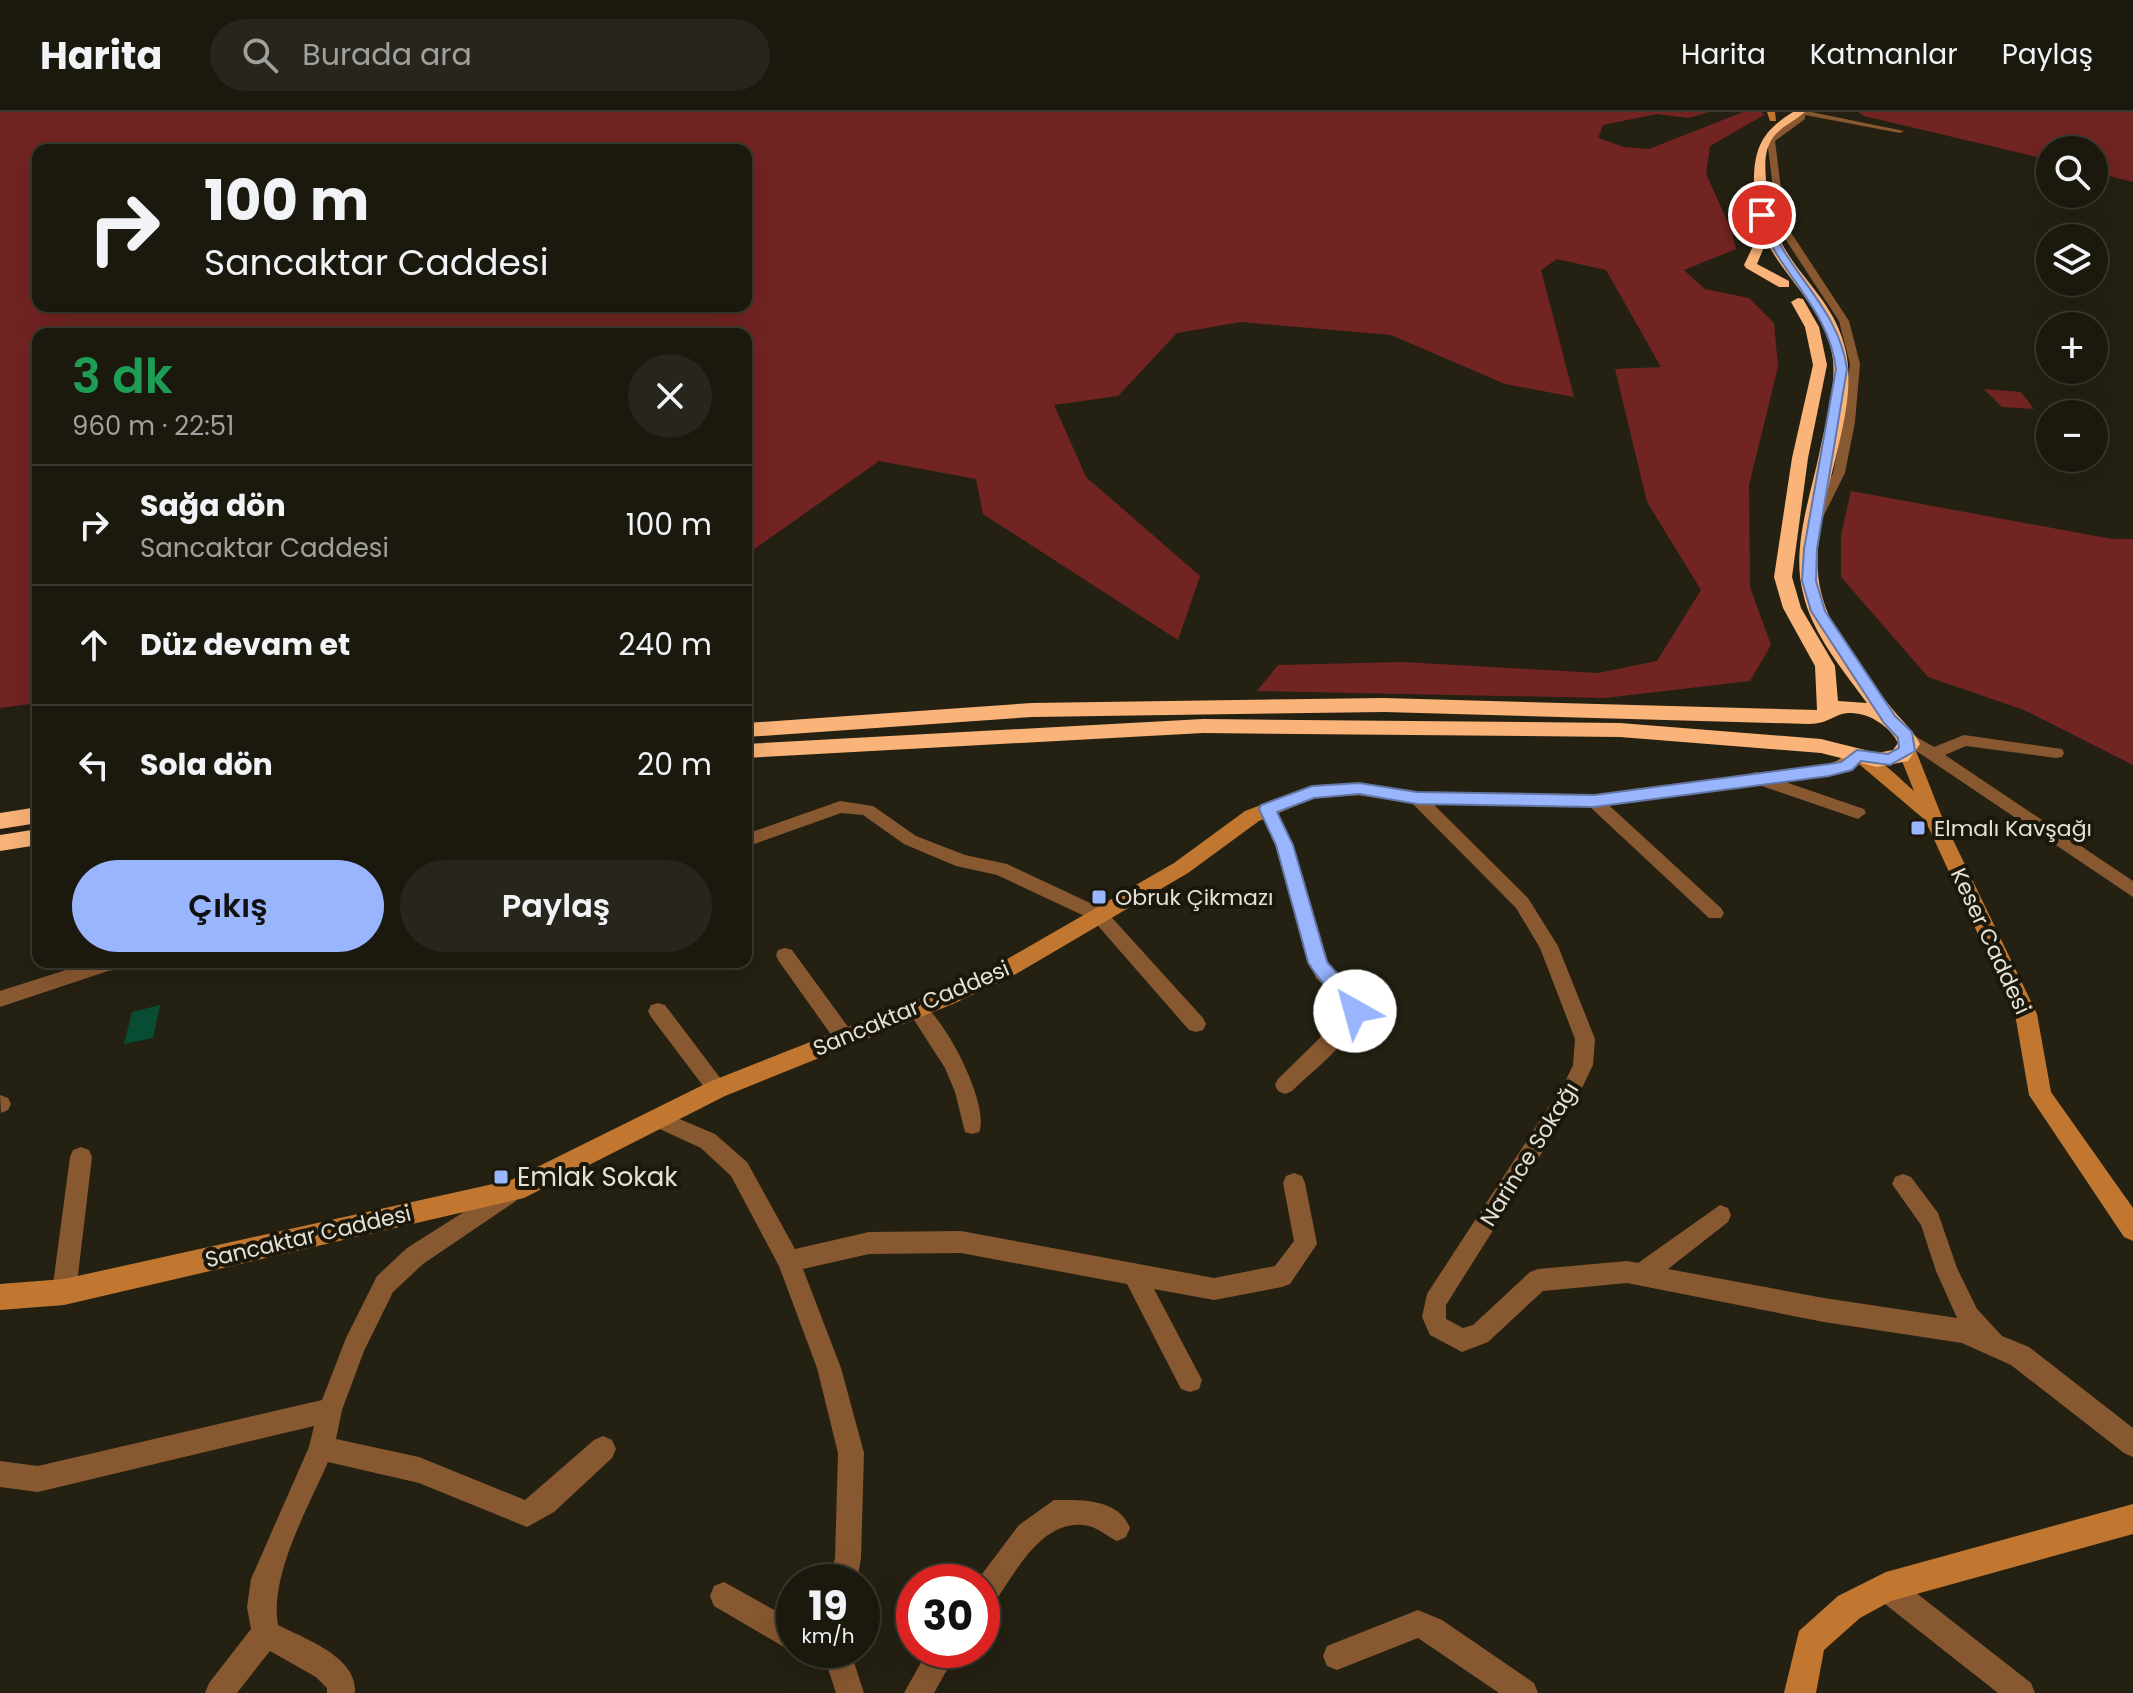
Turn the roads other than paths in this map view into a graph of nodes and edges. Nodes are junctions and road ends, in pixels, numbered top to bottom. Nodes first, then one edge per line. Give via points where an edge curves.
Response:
1 (1799, 112) edge
2 (1821, 112) edge
3 (1775, 114) edge
4 (1833, 117) junction
5 (1900, 131) dead end
6 (1744, 181) dead end
7 (1747, 221) dead end
8 (1826, 713) junction
9 (1889, 719) junction
10 (752, 730) edge
11 (1907, 743) junction
12 (752, 751) edge
13 (1936, 753) junction
14 (2056, 753) dead end
15 (1856, 755) junction
16 (1756, 778) junction
17 (1417, 798) junction
18 (1594, 801) junction
19 (1267, 809) junction
20 (1858, 813) dead end
21 (32, 816) edge
22 (1933, 817) junction
23 (0, 821) edge
24 (32, 838) edge
25 (752, 839) edge
26 (0, 843) edge
27 (2133, 890) edge
28 (1715, 913) dead end
29 (1099, 915) junction
30 (785, 955) dead end
31 (96, 968) edge
32 (0, 999) edge
33 (917, 1009) junction
34 (658, 1011) dead end
35 (1196, 1024) dead end
36 (844, 1037) junction
37 (1285, 1085) dead end
38 (717, 1089) junction
39 (658, 1119) junction
40 (972, 1125) dead end
41 (81, 1157) dead end
42 (1294, 1183) dead end
43 (1903, 1184) dead end
44 (515, 1190) junction
45 (1720, 1215) dead end
46 (2133, 1229) edge
47 (789, 1261) junction
48 (1134, 1274) junction
49 (1641, 1275) junction
50 (64, 1292) junction
51 (0, 1297) edge
52 (1998, 1347) junction
53 (1190, 1380) dead end
54 (330, 1410) junction
55 (2133, 1444) edge
56 (321, 1448) junction
57 (603, 1449) dead end
58 (0, 1474) edge
59 (2133, 1519) edge
60 (1117, 1528) dead end
61 (847, 1564) edge
62 (1000, 1572) edge
63 (1886, 1587) junction
64 (724, 1596) dead end
65 (776, 1626) edge
66 (266, 1633) junction
67 (1337, 1656) dead end
68 (842, 1668) edge
69 (933, 1668) edge
70 (219, 1693) edge
71 (341, 1693) edge
72 (850, 1693) edge
73 (918, 1693) edge
74 (1524, 1693) edge
75 (1800, 1693) edge
76 (2021, 1693) edge

1 - 4 street
1 - 9 highway via 1771,132 1759,149 1760,194 1769,235 1821,308 1839,349 1841,369 1809,581 1818,611
2 - 4 street
3 - 6 highway via 1756,129 1744,153
4 - 5 street
7 - 8 highway via 1812,327 1820,365 1783,577 1792,608 1825,666
8 - 9 highway via 1850,707
8 - 10 highway via 1336,705 1032,710
8 - 15 highway via 1822,730
9 - 11 highway
11 - 13 street
11 - 15 highway via 1890,759
11 - 22 street
12 - 15 highway via 1218,726 1620,730 1821,746
13 - 14 street via 1964,740
13 - 27 street
15 - 16 street, Sancaktar Caddesi via 1847,766
15 - 22 street, Keser Caddesi
16 - 18 street, Sancaktar Caddesi
16 - 20 street
17 - 18 street, Sancaktar Caddesi
17 - 19 street, Sancaktar Caddesi via 1359,789 1312,792
17 - 49 street, Narince Sokağı via 1522,903 1549,946 1586,1052 1572,1088 1435,1302 1438,1327 1462,1340 1480,1334 1538,1280
18 - 28 street
19 - 29 street, Sancaktar Caddesi via 1181,868
19 - 37 street via 1284,845 1318,962 1356,1005 1345,1024
21 - 23 highway
22 - 46 street, Keser Caddesi via 2026,1014 2040,1095
24 - 26 highway
25 - 29 street via 840,807 867,810 910,840 962,861 1001,869
29 - 33 street, Sancaktar Caddesi via 1009,968
29 - 35 street
30 - 36 street
31 - 32 street
33 - 36 street, Sancaktar Caddesi
33 - 40 street via 951,1053 969,1099
34 - 38 street
36 - 38 street, Sancaktar Caddesi
38 - 39 street, Sancaktar Caddesi
39 - 44 street, Sancaktar Caddesi
39 - 47 street via 708,1141 739,1169
41 - 50 street
42 - 48 street via 1306,1244 1282,1276 1214,1289
43 - 52 street via 1930,1220 1969,1317
44 - 50 street, Sancaktar Caddesi
44 - 54 street via 415,1256 385,1284
45 - 49 street
47 - 48 street via 869,1243 961,1242
47 - 61 street via 829,1368 851,1453
48 - 53 street
49 - 52 street, Narince Sokağı via 1963,1331
50 - 51 street, Sancaktar Caddesi
52 - 55 street, Narince Sokağı via 2020,1356
54 - 56 street
54 - 58 street via 38,1479
56 - 57 street via 419,1470 527,1514
56 - 66 street via 265,1579 261,1607
59 - 63 street
60 - 62 street via 1094,1513 1054,1513 1028,1534
63 - 75 street via 1849,1607 1810,1642
63 - 76 street
64 - 65 street
66 - 70 street
66 - 71 street via 326,1667 342,1682
67 - 74 street via 1418,1624
68 - 72 street
69 - 73 street

